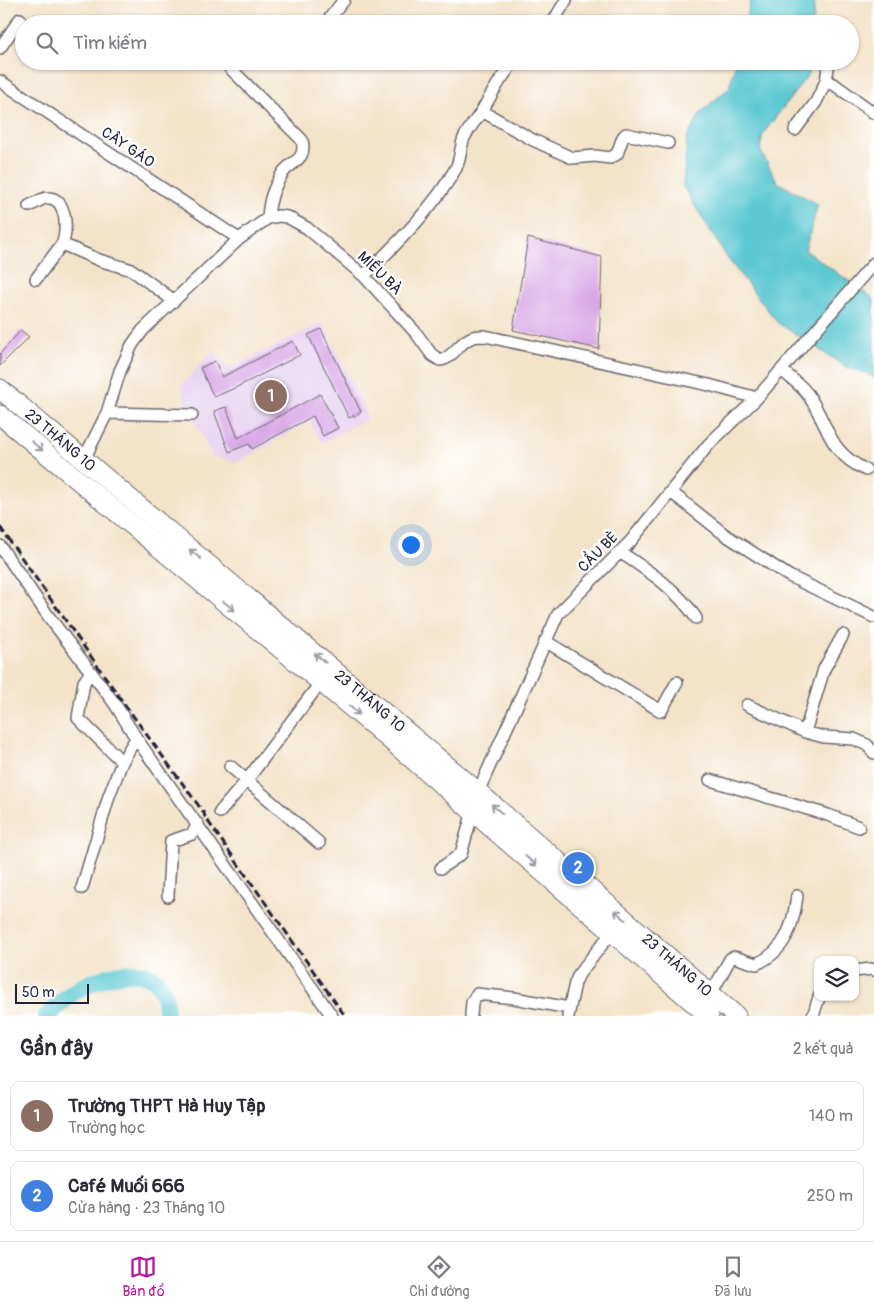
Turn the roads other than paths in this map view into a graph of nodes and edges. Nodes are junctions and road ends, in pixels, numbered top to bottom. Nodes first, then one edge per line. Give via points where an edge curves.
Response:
1 (344, 0) edge
2 (566, 0) edge
3 (332, 15) edge
4 (557, 15) edge
5 (15, 26) edge
6 (0, 48) edge
7 (232, 70) edge
8 (508, 70) edge
9 (828, 70) edge
10 (0, 81) edge
11 (826, 82) junction
12 (482, 111) junction
13 (874, 113) edge
14 (795, 130) dead end
15 (668, 143) dead end
16 (29, 206) dead end
17 (268, 218) junction
18 (239, 239) junction
19 (62, 244) junction
20 (874, 263) edge
21 (364, 276) junction
22 (36, 279) dead end
23 (173, 300) junction
24 (785, 367) junction
25 (0, 390) edge
26 (757, 398) junction
27 (107, 413) junction
28 (0, 415) edge
29 (192, 415) dead end
30 (84, 459) junction
31 (866, 470) dead end
32 (72, 474) junction
33 (671, 492) junction
34 (0, 546) edge
35 (620, 552) junction
36 (874, 617) edge
37 (696, 618) dead end
38 (844, 635) dead end
39 (545, 641) junction
40 (91, 672) junction
41 (321, 682) junction
42 (676, 682) dead end
43 (748, 706) dead end
44 (805, 732) junction
45 (136, 738) junction
46 (874, 753) edge
47 (122, 762) junction
48 (230, 766) dead end
49 (247, 780) junction
50 (710, 780) dead end
51 (478, 792) junction
52 (473, 811) junction
53 (220, 812) dead end
54 (198, 824) junction
55 (859, 826) dead end
56 (319, 843) dead end
57 (441, 868) dead end
58 (82, 888) dead end
59 (168, 896) dead end
60 (798, 896) dead end
61 (612, 932) junction
62 (859, 970) edge
63 (874, 970) edge
64 (711, 994) junction
65 (818, 1001) edge
66 (569, 1012) edge
67 (332, 1016) edge
68 (471, 1016) edge
69 (709, 1016) edge
70 (736, 1016) edge
71 (813, 1016) edge

1 - 3 street
2 - 4 street
5 - 6 street
7 - 17 street via 302,140 304,149 300,158 283,173 269,200
8 - 12 street
9 - 11 street
10 - 18 street, CÂY GÁO
11 - 13 street
11 - 14 street
12 - 15 street via 572,158 610,158 617,154 626,134
12 - 21 street via 463,141 460,159 441,190 398,242
16 - 19 street via 47,198 60,203 66,222 66,236
17 - 18 street
17 - 21 street, MIẾU BÀ via 280,216 295,220
18 - 23 street
19 - 22 street
19 - 23 street via 132,270
20 - 24 street, CẦU BÈ
21 - 26 street, MIẾU BÀ via 432,355 440,360 445,360 464,341 485,336
23 - 27 street via 147,325 132,346 120,371
24 - 26 street, CẦU BÈ
24 - 31 street via 813,401 826,431 840,452
25 - 30 main road, 23 THÁNG 10
26 - 33 street, CẦU BÈ via 709,444
27 - 29 street
27 - 30 street
28 -> 32 main road, 23 THÁNG 10
30 - 32 main road
51 -> 30 main road, 23 THÁNG 10
32 -> 41 main road, 23 THÁNG 10
33 - 35 street, CẦU BÈ
33 - 36 street via 724,534 794,580
34 - 40 street
35 - 37 street via 663,582 686,603
35 - 39 street, CẦU BÈ via 558,614
38 - 44 street via 824,669
39 - 42 street via 661,711
39 - 51 street, CẦU BÈ
40 - 45 street
40 - 47 street via 84,682 78,718
41 - 49 street
41 -> 52 main road, 23 THÁNG 10
43 - 44 street
44 - 46 street via 854,739 867,745
45 - 47 street
45 - 54 street
47 - 58 street
48 - 49 street
49 - 53 street
49 - 56 street
50 - 55 street
51 - 52 main road
64 -> 51 main road, 23 THÁNG 10
52 - 57 street via 461,854
52 -> 61 main road, 23 THÁNG 10
54 - 59 street via 192,834 171,841
54 - 67 street
60 - 64 street via 790,930 782,944 766,960 756,964 734,957 730,959
61 - 66 street via 579,974
61 - 69 main road, 23 THÁNG 10
62 - 63 street
64 - 70 main road, 23 THÁNG 10
65 - 71 street
66 - 68 street via 514,998 477,994 472,1002

